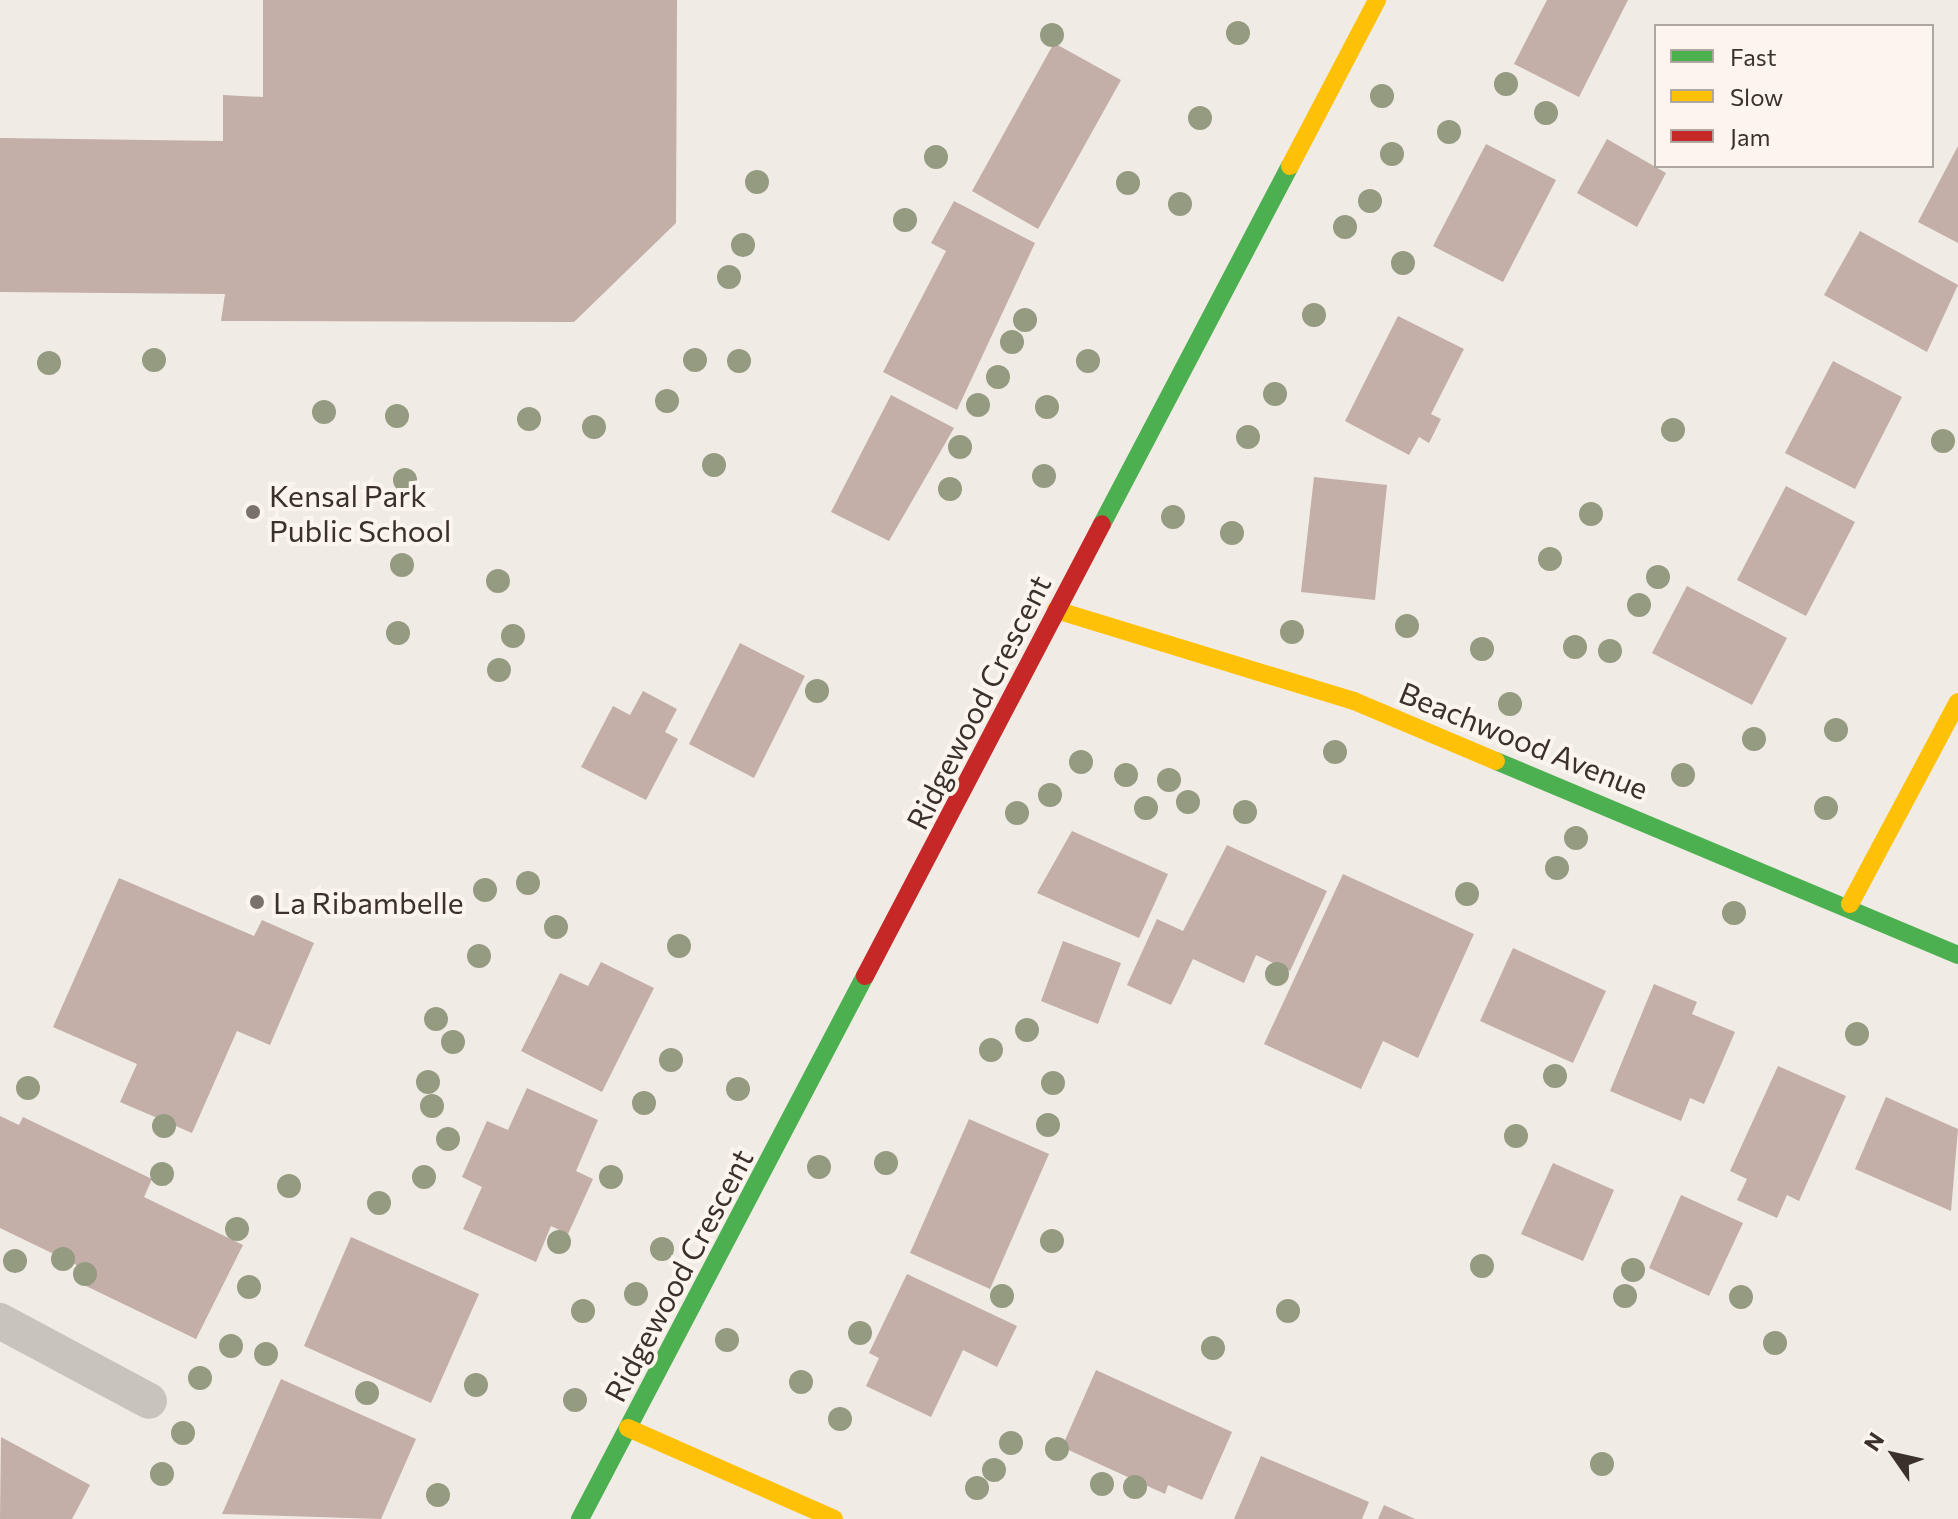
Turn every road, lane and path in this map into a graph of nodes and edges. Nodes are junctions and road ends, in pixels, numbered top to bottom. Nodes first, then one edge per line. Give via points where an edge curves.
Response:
1 (1377, 0) edge
2 (1056, 610) junction
3 (1958, 702) edge
4 (1850, 904) junction
5 (1958, 955) edge
6 (0, 1321) edge
7 (149, 1401) dead end
8 (628, 1428) junction
9 (580, 1519) edge
10 (834, 1519) edge

1 - 2 street, Ridgewood Crescent
2 - 4 street, Beachwood Avenue via 1354,701
2 - 8 street, Ridgewood Crescent
3 - 4 street
4 - 5 street, Beachwood Avenue
6 - 7 lane
8 - 9 street, Ridgewood Crescent
8 - 10 street, Ridgewood Crescent

